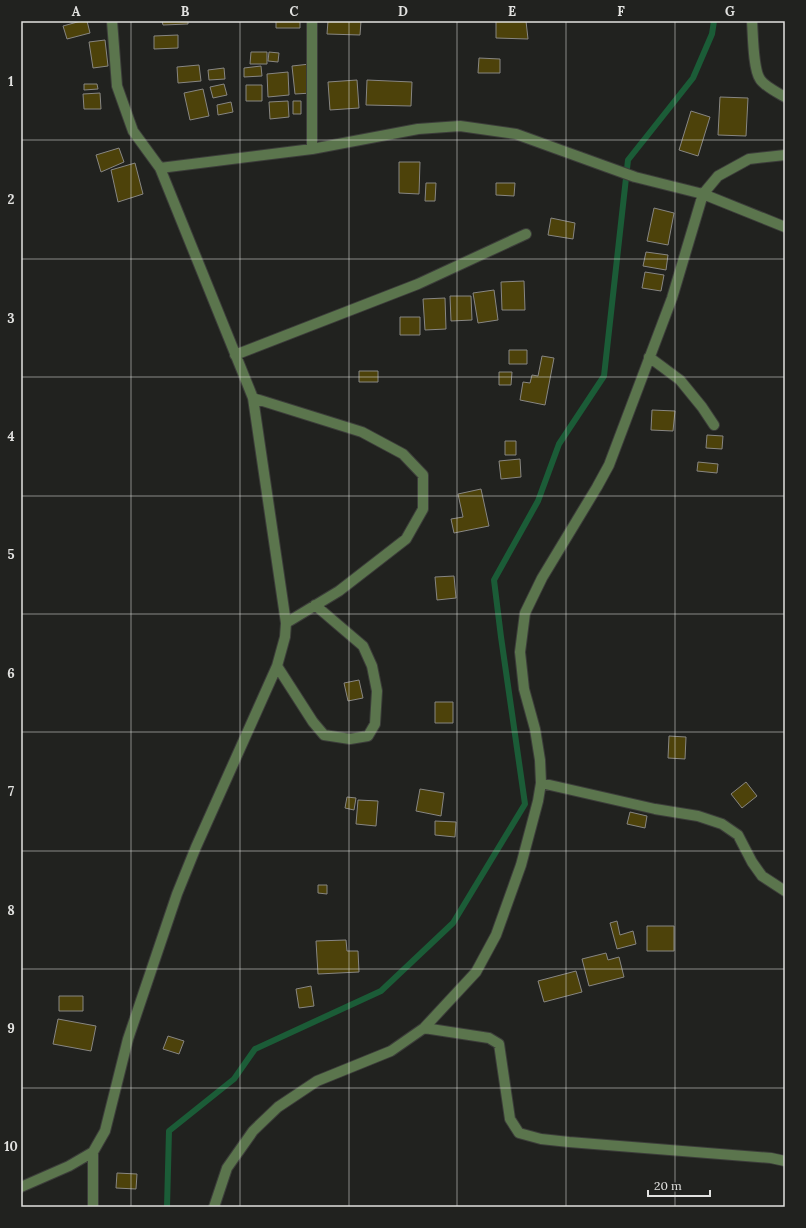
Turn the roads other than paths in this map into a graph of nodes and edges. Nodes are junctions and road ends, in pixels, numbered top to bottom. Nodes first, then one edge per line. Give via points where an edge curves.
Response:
1 (106, 21) edge
2 (312, 21) edge
3 (752, 21) edge
4 (112, 26) edge
5 (785, 97) edge
6 (312, 149) junction
7 (785, 155) edge
8 (160, 168) junction
9 (703, 194) junction
10 (785, 227) edge
11 (526, 234) dead end
12 (235, 355) junction
13 (649, 357) junction
14 (253, 398) junction
15 (714, 425) dead end
16 (315, 606) junction
17 (286, 623) junction
18 (277, 666) junction
19 (541, 784) junction
20 (785, 891) edge
21 (424, 1028) junction
22 (93, 1152) junction
23 (785, 1161) edge
24 (21, 1186) edge
25 (93, 1207) edge
26 (214, 1207) edge

1 - 4 street
2 - 6 street
3 - 5 street via 755,61 760,79
4 - 8 street via 117,86 133,131
6 - 8 street
6 - 9 street via 418,129 460,126 516,134 635,177
7 - 9 street via 749,159 718,176
8 - 12 street
9 - 10 street
9 - 13 street via 672,298
11 - 12 street via 418,284
12 - 14 street
13 - 15 street via 680,380
13 - 19 street via 609,465 542,578 525,613 520,652 524,689 540,760
14 - 16 street via 362,432 403,454 423,475 423,509 406,538 339,592
14 - 17 street
16 - 17 street
16 - 18 street via 363,646 372,666 377,691 376,711 375,724 368,736 350,739 324,735
17 - 18 street
18 - 22 street via 177,894 128,1039 105,1131
19 - 20 street via 698,816 722,824 738,835 762,876
19 - 21 street via 521,865 496,935 476,972
21 - 23 street via 489,1038 499,1044 510,1119 519,1133 541,1139 569,1142
21 - 26 street via 391,1051 317,1081 278,1107 253,1131 227,1168
22 - 24 street via 69,1166
22 - 25 street

